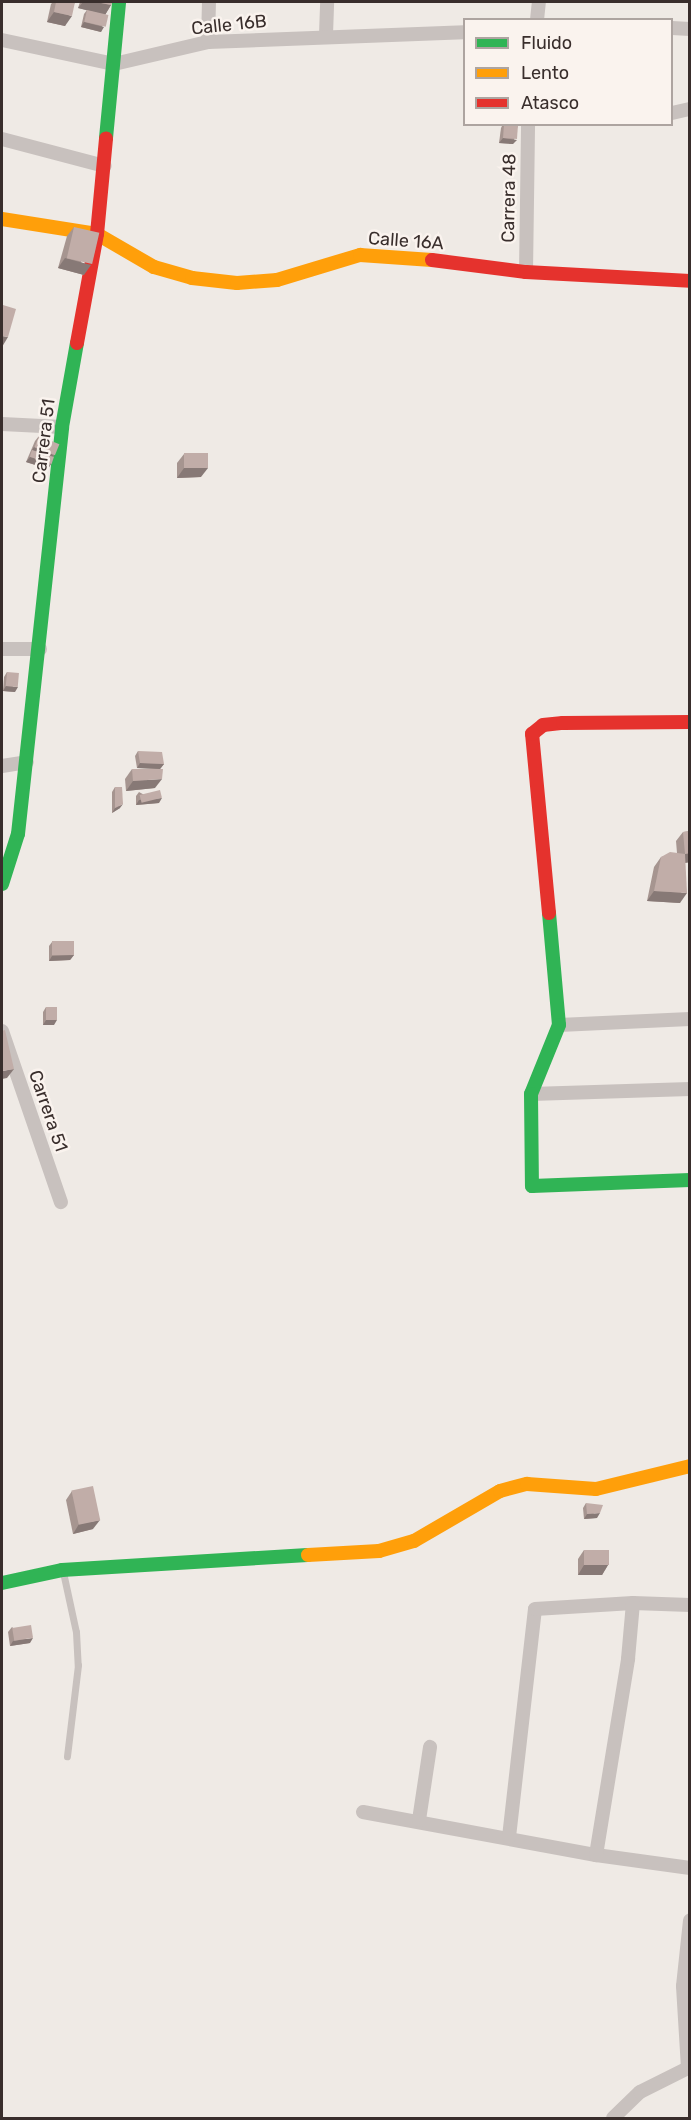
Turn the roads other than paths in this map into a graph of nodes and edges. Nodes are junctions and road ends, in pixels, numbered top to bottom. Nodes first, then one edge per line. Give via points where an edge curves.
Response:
1 (118, 2) edge
2 (209, 2) edge
3 (327, 2) edge
4 (539, 2) edge
5 (537, 18) edge
6 (673, 28) edge
7 (690, 29) edge
8 (463, 32) edge
9 (326, 36) junction
10 (2, 40) edge
11 (208, 42) junction
12 (114, 64) junction
13 (690, 109) edge
14 (673, 113) edge
15 (528, 126) edge
16 (2, 139) edge
17 (105, 166) junction
18 (2, 219) edge
19 (97, 234) junction
20 (526, 272) junction
21 (690, 280) edge
22 (2, 424) edge
23 (62, 427) junction
24 (2, 649) edge
25 (40, 649) junction
26 (690, 722) edge
27 (27, 762) junction
28 (2, 766) edge
29 (2, 884) edge
30 (690, 1019) edge
31 (559, 1025) junction
32 (2, 1031) edge
33 (690, 1089) edge
34 (531, 1094) junction
35 (690, 1180) edge
36 (61, 1202) dead end
37 (690, 1466) edge
38 (62, 1570) junction
39 (2, 1583) edge
40 (633, 1603) junction
41 (690, 1605) edge
42 (430, 1747) dead end
43 (68, 1756) dead end
44 (363, 1812) dead end
45 (419, 1820) junction
46 (509, 1837) junction
47 (596, 1855) junction
48 (690, 1868) edge
49 (690, 1920) edge
50 (689, 2068) edge
51 (614, 2118) edge

1 - 12 street, Carrera 51
2 - 11 street
3 - 9 street
4 - 5 street
6 - 7 street
8 - 9 street, Calle 16B
9 - 11 street, Calle 16B
10 - 12 street, Calle 16B
11 - 12 street, Calle 16B
12 - 17 street, Carrera 51
13 - 14 street
15 - 20 street, Carrera 48
16 - 17 street
17 - 19 street, Carrera 51
18 - 19 street
19 - 20 street, Calle 16A via 154,267 192,278 237,283 277,280 360,255 384,254
19 - 23 street, Carrera 51
20 - 21 street, Calle 16A
22 - 23 street
23 - 25 street, Carrera 51
24 - 25 street
25 - 27 street, Carrera 51
26 - 31 street via 562,723 543,726 532,734
27 - 28 street
27 - 29 street, Carrera 51 via 15,853
30 - 31 street
31 - 34 street
32 - 36 street, Carrera 51
33 - 34 street
34 - 35 street via 532,1186
37 - 38 street via 596,1489 527,1484 500,1491 414,1541 379,1551
38 - 39 street
38 - 43 lane via 76,1632 78,1665
40 - 41 street
40 - 46 street via 535,1609
40 - 47 street via 628,1659
42 - 45 street
44 - 45 street
45 - 46 street
46 - 47 street
47 - 48 street
49 - 50 street via 683,1986
50 - 51 street via 640,2092

